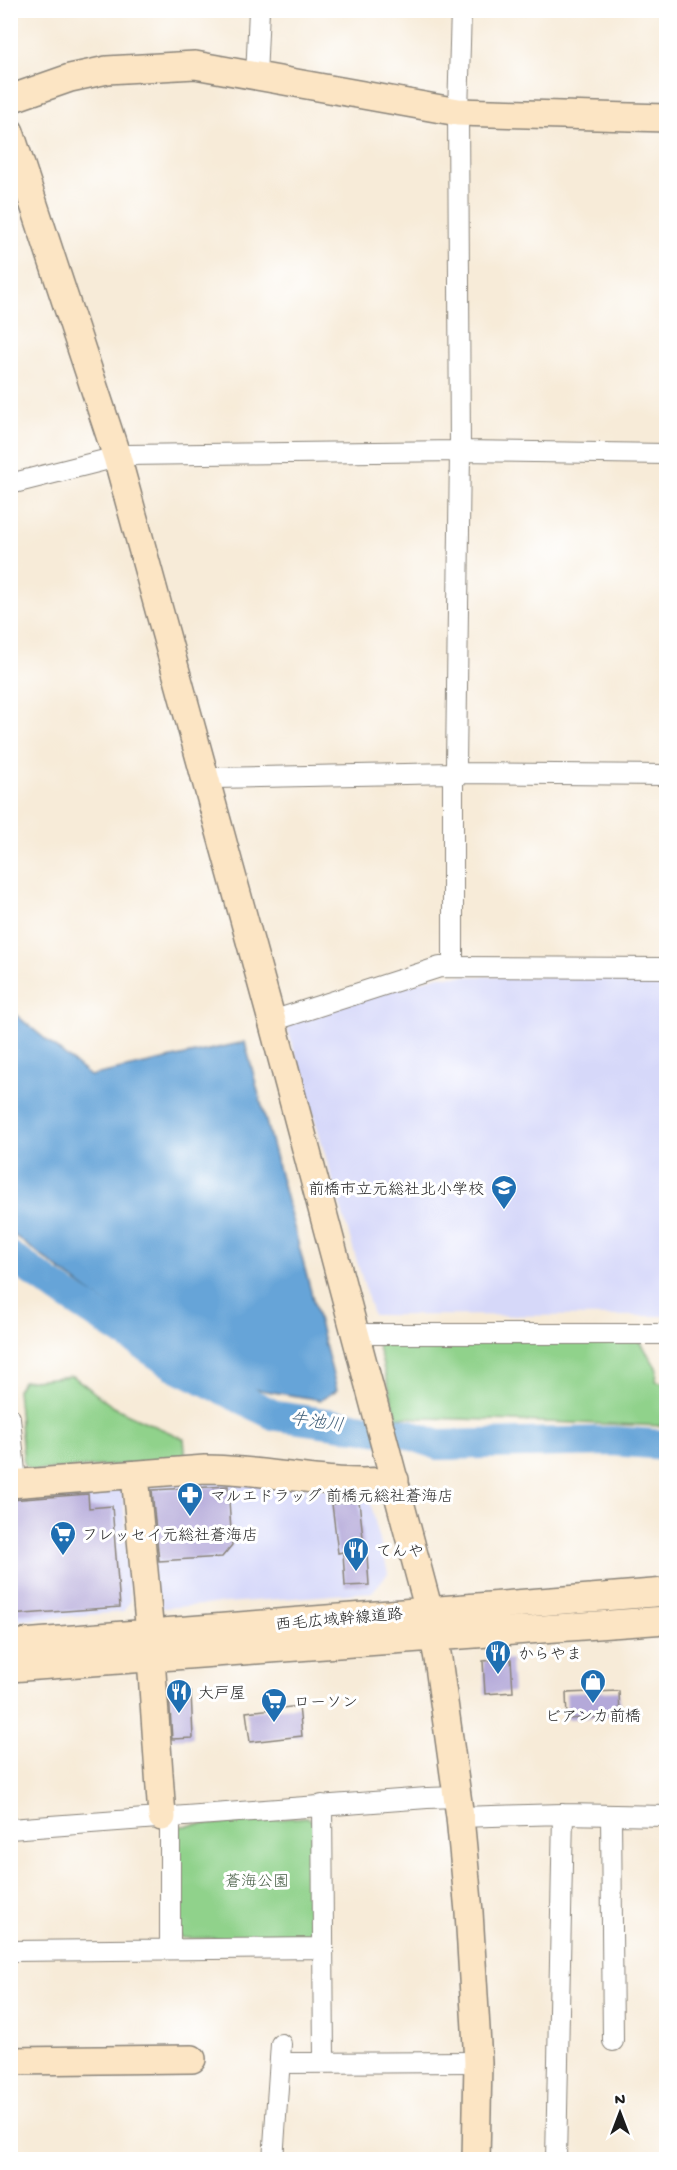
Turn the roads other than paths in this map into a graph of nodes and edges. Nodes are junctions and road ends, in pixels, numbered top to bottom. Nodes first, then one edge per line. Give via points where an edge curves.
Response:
1 (259, 10) edge
2 (461, 10) edge
3 (256, 77) junction
4 (10, 99) edge
5 (458, 112) junction
6 (666, 118) edge
7 (10, 132) edge
8 (460, 451) junction
9 (666, 454) edge
10 (117, 457) junction
11 (10, 484) edge
12 (453, 773) junction
13 (666, 775) edge
14 (205, 781) junction
15 (453, 966) junction
16 (666, 968) edge
17 (272, 1021) junction
18 (356, 1334) junction
19 (666, 1334) edge
20 (10, 1418) edge
21 (135, 1475) junction
22 (395, 1480) junction
23 (13, 1483) edge
24 (666, 1592) edge
25 (429, 1611) junction
26 (666, 1620) edge
27 (434, 1637) junction
28 (10, 1644) edge
29 (150, 1646) junction
30 (10, 1668) edge
31 (322, 1805) junction
32 (458, 1807) junction
33 (563, 1814) junction
34 (611, 1815) junction
35 (666, 1816) edge
36 (166, 1817) junction
37 (10, 1829) edge
38 (322, 1948) junction
39 (170, 1949) junction
40 (10, 1951) edge
41 (613, 2041) dead end
42 (192, 2058) dead end
43 (10, 2061) edge
44 (324, 2061) junction
45 (478, 2062) junction
46 (273, 2160) edge
47 (477, 2160) edge
48 (556, 2160) edge

1 - 3 street
2 - 5 street
3 - 4 street via 195,65 117,68 70,78
3 - 5 street
5 - 6 street
5 - 8 street
7 - 10 street
8 - 9 street
8 - 10 street
8 - 12 street
10 - 11 street
10 - 14 street
12 - 13 street
12 - 14 street
12 - 15 street
14 - 17 street
15 - 16 street
15 - 17 street
17 - 18 street
18 - 19 street
18 - 22 street
20 - 23 street
21 - 22 street via 222,1469 364,1483
21 - 23 street
21 - 29 street
22 - 25 street
24 - 25 street, 西毛広域幹線道路
25 - 27 street
25 - 29 street, 西毛広域幹線道路
26 - 27 street, 西毛広域幹線道路
27 - 29 street, 西毛広域幹線道路
27 - 32 street
28 - 29 street, 西毛広域幹線道路
29 - 30 street, 西毛広域幹線道路
29 - 36 street
31 - 32 street via 427,1798
31 - 36 street
31 - 38 street
32 - 33 street
32 - 45 street via 470,1912
33 - 34 street
33 - 48 street
34 - 35 street
34 - 41 street
36 - 37 street
36 - 39 street
38 - 39 street
38 - 44 street
39 - 40 street
42 - 43 street
44 - 45 street
44 - 46 street via 281,2053
45 - 47 street

